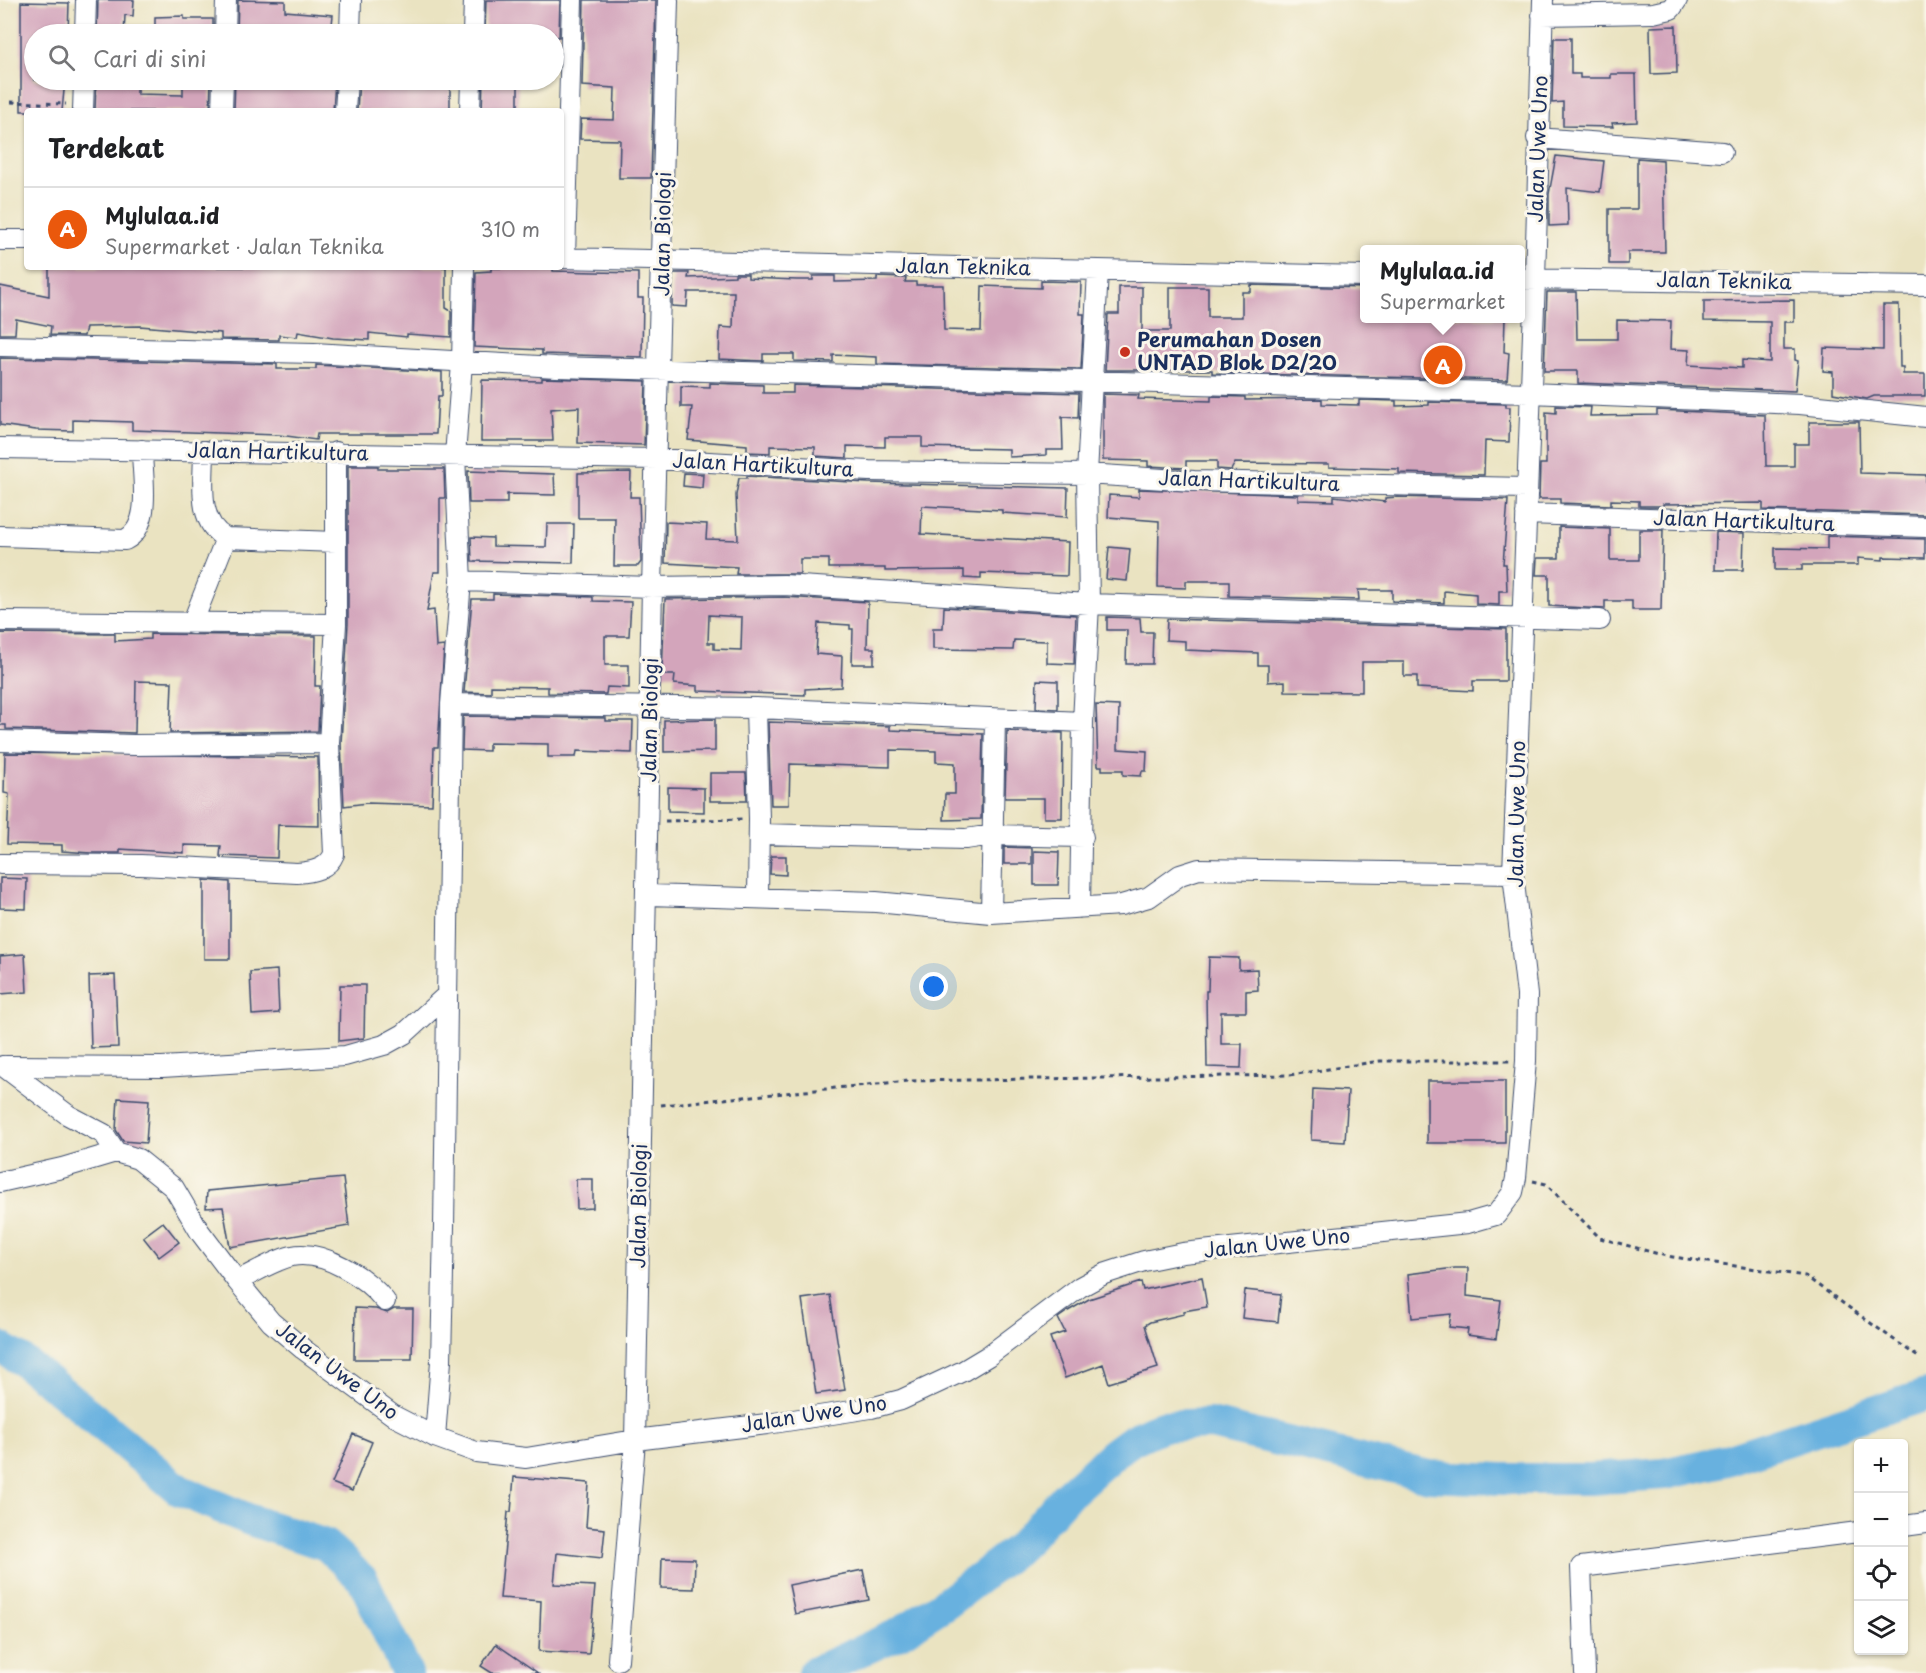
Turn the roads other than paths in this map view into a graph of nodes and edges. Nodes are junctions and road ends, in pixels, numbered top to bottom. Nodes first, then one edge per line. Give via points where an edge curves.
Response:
1 (86, 0) edge
2 (226, 0) edge
3 (351, 0) edge
4 (474, 0) edge
5 (572, 0) edge
6 (668, 0) edge
7 (1677, 0) edge
8 (1542, 7) edge
9 (85, 24) edge
10 (225, 24) edge
11 (350, 24) edge
12 (473, 24) edge
13 (84, 90) edge
14 (223, 90) edge
15 (346, 90) edge
16 (471, 90) edge
17 (83, 108) edge
18 (222, 108) edge
19 (345, 108) edge
20 (470, 108) edge
21 (1537, 138) junction
22 (1722, 152) dead end
23 (564, 229) edge
24 (0, 240) edge
25 (24, 240) edge
26 (564, 258) edge
27 (663, 260) junction
28 (464, 270) edge
29 (1098, 271) junction
30 (1360, 276) edge
31 (1528, 279) edge
32 (1926, 285) edge
33 (0, 346) edge
34 (462, 363) junction
35 (659, 369) junction
36 (1091, 383) junction
37 (1530, 393) junction
38 (1926, 417) edge
39 (0, 448) edge
40 (142, 450) junction
41 (204, 451) junction
42 (336, 452) junction
43 (455, 456) junction
44 (656, 459) junction
45 (1087, 474) junction
46 (1526, 488) junction
47 (1526, 514) junction
48 (1926, 526) edge
49 (0, 536) edge
50 (226, 538) junction
51 (336, 542) junction
52 (461, 581) junction
53 (652, 587) junction
54 (1089, 604) junction
55 (1523, 617) junction
56 (1600, 620) dead end
57 (0, 621) edge
58 (192, 624) junction
59 (336, 624) junction
60 (451, 704) junction
61 (651, 705) junction
62 (756, 708) junction
63 (995, 719) junction
64 (1083, 722) junction
65 (0, 741) edge
66 (329, 743) junction
67 (759, 826) junction
68 (992, 835) junction
69 (1083, 837) junction
70 (0, 864) edge
71 (1513, 874) junction
72 (648, 895) junction
73 (758, 897) junction
74 (1080, 908) junction
75 (991, 912) junction
76 (446, 996) junction
77 (3, 1066) edge
78 (116, 1152) junction
79 (0, 1182) edge
80 (237, 1281) junction
81 (385, 1301) dead end
82 (435, 1437) junction
83 (635, 1440) junction
84 (1926, 1524) edge
85 (1908, 1526) edge
86 (1854, 1533) edge
87 (618, 1660) dead end
88 (1585, 1673) edge

1 - 9 street
2 - 10 street
3 - 11 street
4 - 12 street
5 - 23 street
6 - 27 street, Jalan Biologi
7 - 8 street via 1671,9 1653,13
8 - 21 street, Jalan Uwe Uno
13 - 17 street
14 - 18 street
15 - 19 street
16 - 20 street
21 - 22 street
21 - 31 street, Jalan Uwe Uno
24 - 25 street
26 - 27 street, Jalan Teknika
27 - 29 street, Jalan Teknika
27 - 35 street, Jalan Biologi
28 - 34 street
29 - 30 street, Jalan Teknika
29 - 36 street
31 - 32 street, Jalan Teknika
31 - 37 street, Jalan Uwe Uno
33 - 34 street via 314,354
34 - 35 street
34 - 43 street
35 - 36 street
35 - 44 street, Jalan Biologi
36 - 37 street
36 - 45 street
37 - 38 street via 1800,404
37 - 46 street, Jalan Uwe Uno
39 - 40 street, Jalan Hartikultura
40 - 41 street, Jalan Hartikultura
40 - 49 street via 143,521 136,535 126,540
41 - 42 street, Jalan Hartikultura
41 - 50 street via 204,502 209,523
42 - 43 street, Jalan Hartikultura
42 - 51 street
43 - 44 street, Jalan Hartikultura
43 - 52 street
44 - 45 street, Jalan Hartikultura via 869,471
44 - 53 street, Jalan Biologi
45 - 46 street, Jalan Hartikultura via 1194,481
45 - 54 street
46 - 47 street, Jalan Uwe Uno
47 - 48 street, Jalan Hartikultura
47 - 55 street, Jalan Uwe Uno
50 - 51 street
50 - 58 street
51 - 59 street
52 - 53 street
52 - 60 street
53 - 54 street via 784,585
53 - 61 street, Jalan Biologi
54 - 55 street
54 - 64 street
55 - 56 street
55 - 71 street, Jalan Uwe Uno
57 - 58 street
58 - 59 street
59 - 66 street
60 - 61 street
60 - 76 street
61 - 62 street
61 - 72 street, Jalan Biologi
62 - 63 street
62 - 67 street
63 - 64 street
63 - 68 street
64 - 69 street
65 - 66 street via 134,745
66 - 70 street via 334,854 331,861 314,872
67 - 68 street via 966,840
67 - 73 street
68 - 69 street
68 - 75 street
69 - 74 street
71 - 74 street via 1199,869 1180,875 1149,897 1121,905
71 - 83 street, Jalan Uwe Uno via 1527,994 1526,1061 1514,1192 1496,1215 1468,1223 1183,1253 1144,1261 1104,1274 1080,1287 980,1361 901,1400 767,1424
72 - 73 street
72 - 83 street, Jalan Biologi
73 - 75 street
74 - 75 street
76 - 77 street via 404,1034 384,1045 345,1056 162,1067
76 - 82 street via 441,1349
77 - 78 street via 68,1115 104,1134
78 - 79 street
78 - 80 street, Jalan Uwe Uno via 138,1159 174,1188 200,1232
80 - 81 street via 284,1258 308,1256 360,1276
80 - 82 street, Jalan Uwe Uno via 271,1322 303,1349 394,1416
82 - 83 street, Jalan Uwe Uno via 476,1452 526,1458
83 - 87 street, Jalan Biologi
84 - 85 street
86 - 88 street via 1581,1568

